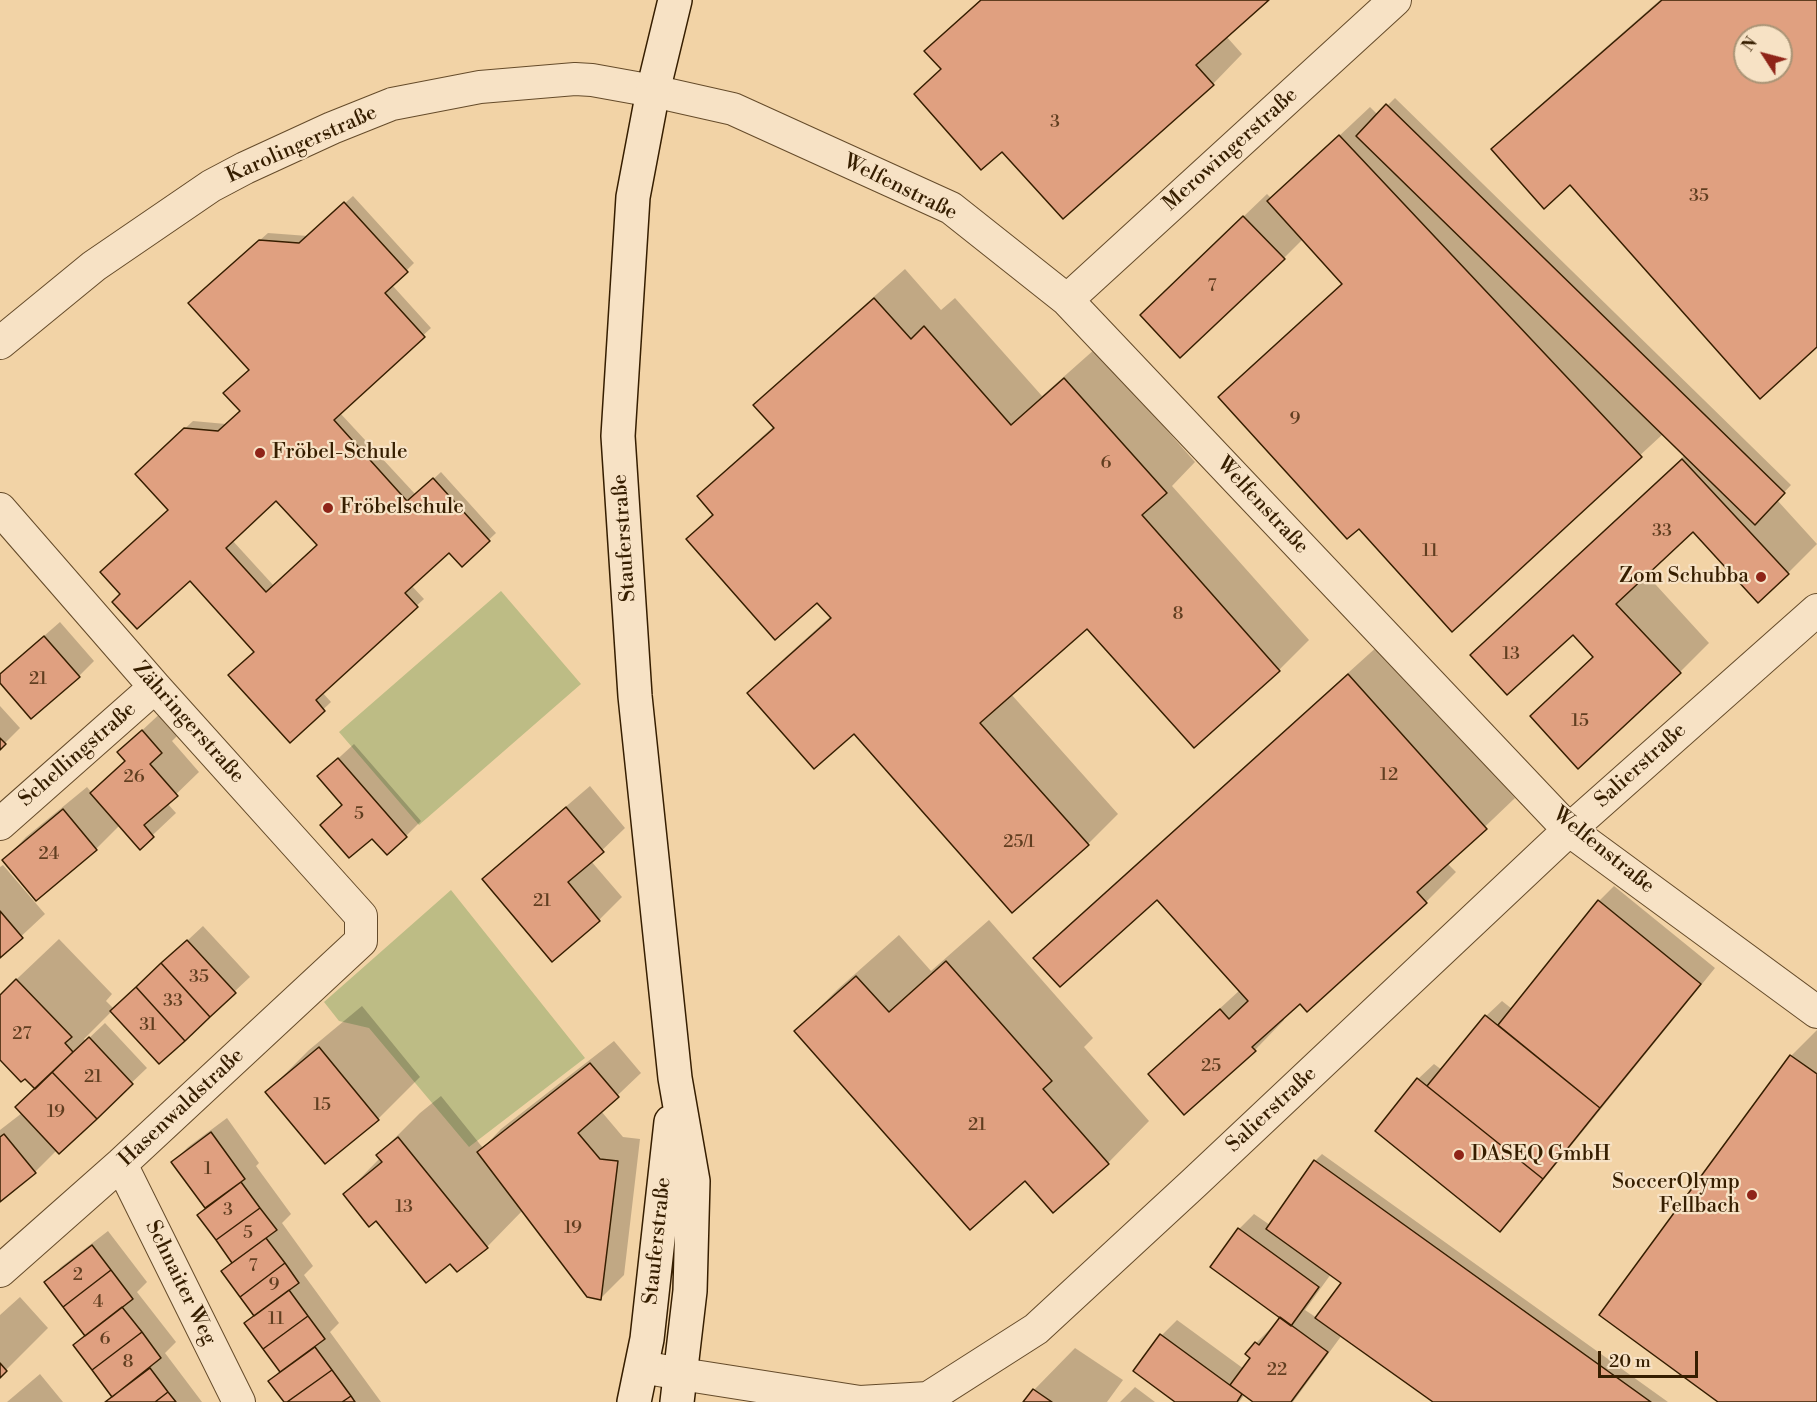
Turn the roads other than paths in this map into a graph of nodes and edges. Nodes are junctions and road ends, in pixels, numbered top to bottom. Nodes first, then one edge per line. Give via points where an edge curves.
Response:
1 (675, 0) edge
2 (1395, 0) edge
3 (653, 91) junction
4 (1066, 300) junction
5 (0, 343) edge
6 (0, 508) edge
7 (1817, 610) edge
8 (155, 687) junction
9 (0, 824) edge
10 (1569, 830) junction
11 (361, 941) joint
12 (1817, 1012) edge
13 (675, 1078) junction
14 (121, 1164) junction
15 (0, 1271) edge
16 (642, 1367) junction
17 (679, 1388) edge
18 (238, 1402) edge
19 (634, 1402) edge
20 (860, 1402) edge

1 - 3 main road, Stauferstraße
2 - 4 street, Merowingerstraße
3 - 4 street, Welfenstraße via 733,109 951,208
3 - 5 street, Karolingerstraße via 575,79 480,87 392,104 211,186 94,266
3 - 13 main road, Stauferstraße via 633,197 618,436 635,696
4 - 10 street, Welfenstraße
6 - 8 street, Zähringerstraße
7 - 10 street, Salierstraße
8 - 9 street, Schellingstraße
8 - 11 street, Zähringerstraße via 361,916
10 - 12 street, Welfenstraße
10 - 20 street, Salierstraße via 1036,1329 928,1398
11 - 14 street, Hasenwaldstraße
13 - 16 main road, Stauferstraße
13 - 17 main road, Stauferstraße via 693,1181 690,1291
14 - 15 street, Hasenwaldstraße
14 - 18 street, Schnaiter Weg
16 - 17 street, Salierstraße
16 - 19 main road, Stauferstraße
17 - 20 street, Salierstraße

